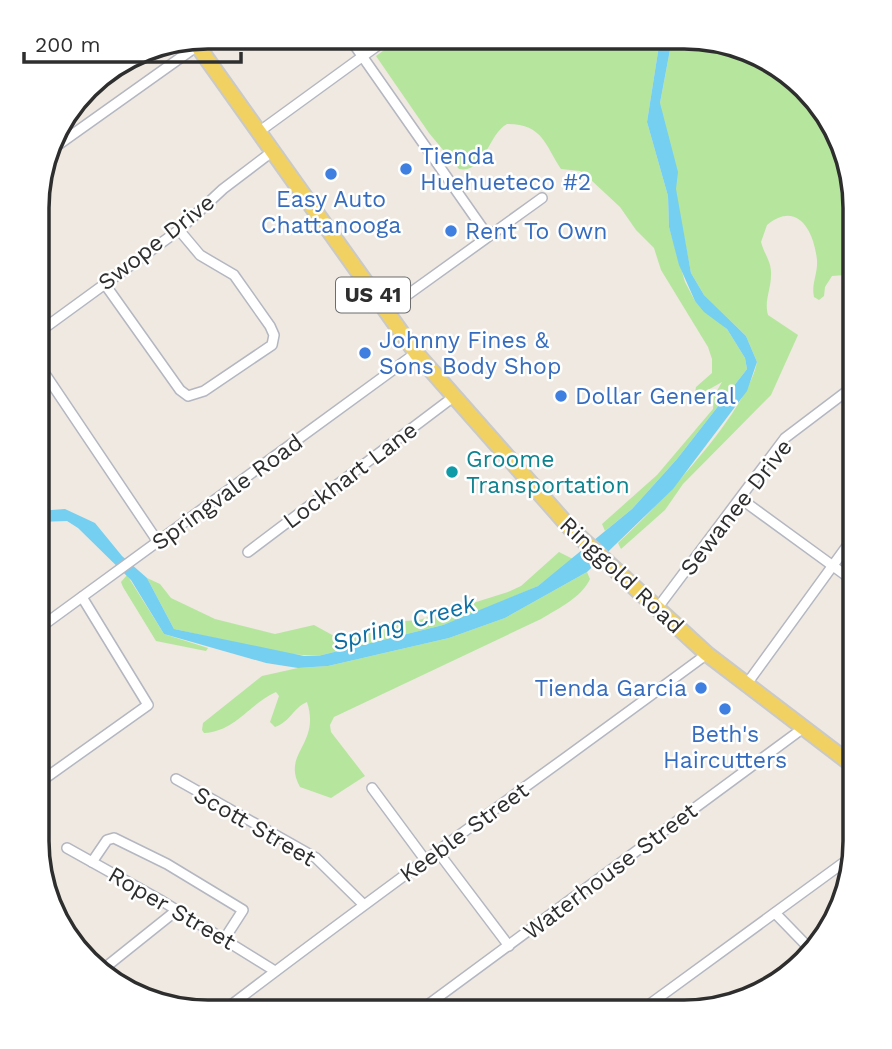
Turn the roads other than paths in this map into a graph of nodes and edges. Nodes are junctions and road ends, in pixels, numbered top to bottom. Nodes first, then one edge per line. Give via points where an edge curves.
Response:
1 (200, 49) edge
2 (357, 49) edge
3 (373, 49) edge
4 (190, 50) edge
5 (363, 57) junction
6 (260, 131) junction
7 (64, 141) edge
8 (273, 152) junction
9 (542, 198) dead end
10 (179, 230) junction
11 (488, 236) junction
12 (104, 282) junction
13 (384, 311) junction
14 (49, 324) edge
15 (416, 354) junction
16 (49, 380) edge
17 (843, 394) edge
18 (452, 398) junction
19 (741, 499) junction
20 (158, 542) junction
21 (843, 551) edge
22 (248, 552) dead end
23 (833, 565) junction
24 (843, 573) edge
25 (82, 597) junction
26 (656, 610) junction
27 (49, 621) edge
28 (707, 654) junction
29 (746, 685) junction
30 (802, 729) junction
31 (843, 758) edge
32 (49, 775) edge
33 (176, 779) dead end
34 (372, 788) dead end
35 (67, 848) dead end
36 (438, 852) junction
37 (426, 861) junction
38 (92, 862) junction
39 (842, 864) edge
40 (162, 901) junction
41 (363, 904) junction
42 (177, 910) junction
43 (775, 913) junction
44 (163, 922) junction
45 (225, 938) junction
46 (805, 944) edge
47 (509, 946) junction
48 (109, 965) edge
49 (275, 971) junction
50 (238, 1000) edge
51 (435, 1000) edge
52 (655, 1000) edge

1 - 6 main road, Ringgold Road / US 41
2 - 5 street
3 - 5 street
4 - 7 street
5 - 6 street
5 - 11 street
6 - 8 main road, Ringgold Road / US 41
8 - 10 street, Swope Drive
8 - 13 main road, Ringgold Road / US 41
9 - 11 street
10 - 12 street, Swope Drive
10 - 12 street via 200,255 234,275 270,326 272,345 204,391 188,396
11 - 13 street
12 - 14 street, Swope Drive
13 - 15 main road, Ringgold Road / US 41
15 - 18 main road, Ringgold Road / US 41
15 - 20 street, Springvale Road
16 - 20 street
17 - 19 street, Sewanee Drive via 785,438
18 - 22 street, Lockhart Lane
18 - 26 main road, Ringgold Road / US 41 via 578,537
19 - 23 street
19 - 26 street, Sewanee Drive
20 - 25 street, Springvale Road
21 - 23 street
23 - 24 street
23 - 29 street
25 - 27 street, Springvale Road
25 - 32 street via 148,705
26 - 28 main road, Ringgold Road / US 41
28 - 29 main road, Ringgold Road / US 41
28 - 36 street, Keeble Street
29 - 30 main road, Ringgold Road / US 41
30 - 31 main road, Ringgold Road / US 41
30 - 47 street, Waterhouse Street
33 - 41 street, Scott Street via 316,858
34 - 37 street
35 - 38 street, Roper Street
36 - 37 street, Keeble Street
36 - 47 street
37 - 41 street, Keeble Street
38 - 40 street, Roper Street
38 - 45 street via 107,840 114,838 167,864 243,910
39 - 43 street
40 - 42 street, Roper Street
40 - 44 street
41 - 49 street, Keeble Street
42 - 44 street
42 - 45 street, Roper Street
43 - 46 street
43 - 52 street
44 - 48 street
45 - 49 street, Roper Street
47 - 51 street, Waterhouse Street
49 - 50 street, Keeble Street

